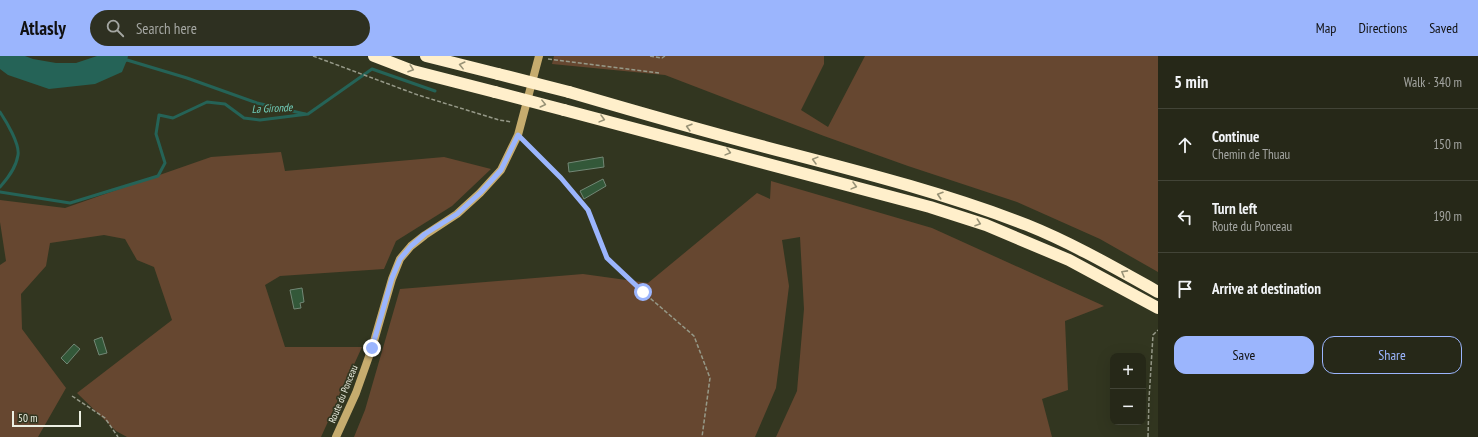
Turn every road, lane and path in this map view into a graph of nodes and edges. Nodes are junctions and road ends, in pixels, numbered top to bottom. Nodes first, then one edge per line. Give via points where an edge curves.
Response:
1 (313, 56) edge
2 (374, 56) edge
3 (426, 56) edge
4 (650, 56) edge
5 (665, 56) edge
6 (538, 57) edge
7 (659, 73) dead end
8 (521, 124) junction
9 (518, 135) junction
10 (1158, 292) edge
11 (1158, 308) edge
12 (1158, 330) edge
13 (72, 396) dead end
14 (118, 437) edge
15 (336, 437) edge
16 (702, 437) edge
17 (1148, 437) edge

1 - 8 path via 425,97 499,120
2 -> 11 highway, bridge via 413,71 930,207 986,226 1062,257
10 -> 3 highway, bridge via 1076,247 979,207 569,92
4 - 5 path
6 - 7 path
6 - 8 street, Route du Ponceau
8 - 9 street, Route du Ponceau
9 - 15 street, Route du Ponceau via 501,170 480,193 457,214 425,234 400,259 356,393
9 - 16 path via 561,178 588,210 607,258 694,336 710,378
12 - 17 path via 1153,335
13 - 14 path via 105,418

